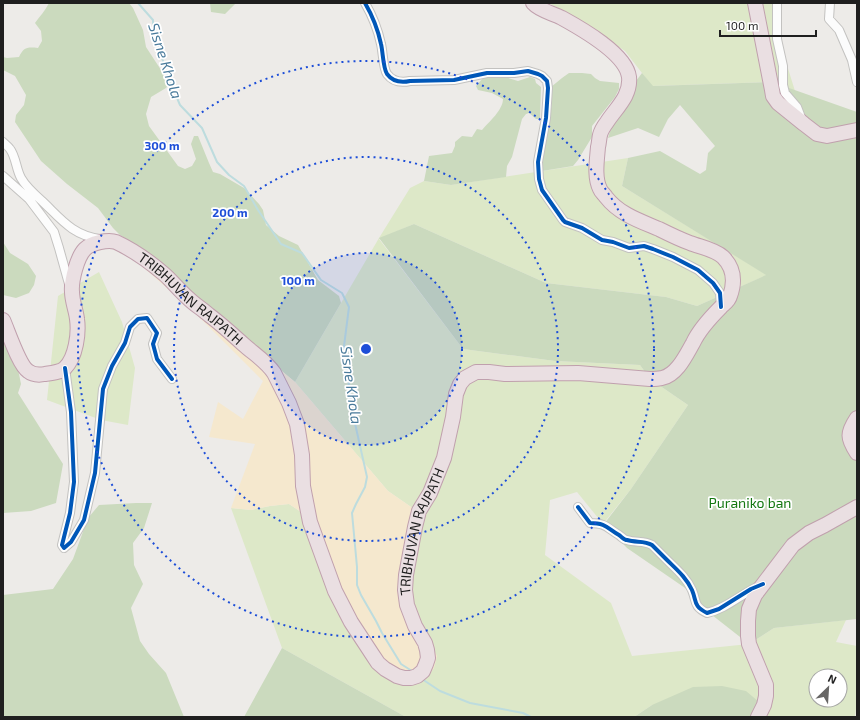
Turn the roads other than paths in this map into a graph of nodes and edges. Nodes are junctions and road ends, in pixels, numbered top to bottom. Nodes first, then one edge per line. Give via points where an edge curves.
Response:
1 (365, 3) edge
2 (533, 3) edge
3 (756, 3) edge
4 (776, 3) edge
5 (830, 3) edge
6 (857, 82) edge
7 (804, 124) junction
8 (857, 130) edge
9 (3, 142) edge
10 (3, 176) edge
11 (31, 196) junction
12 (109, 241) junction
13 (72, 292) junction
14 (720, 307) junction
15 (3, 320) edge
16 (65, 368) junction
17 (172, 379) dead end
18 (857, 418) edge
19 (857, 453) edge
20 (578, 507) dead end
21 (857, 507) edge
22 (763, 584) junction
23 (758, 717) edge

1 - 14 street via 381,43 386,73 394,80 454,80 487,73 528,71 542,76 547,81 548,88 538,179 542,190 563,220 602,240 629,248 644,246 698,270 713,283 720,294
2 - 14 highway, TRIBHUVAN RAJPATH via 591,36 626,67 629,76 627,93 600,135 597,176 600,189 607,199 634,218 722,256 728,263 734,284 730,298
3 - 7 highway via 774,96 778,103
4 - 7 street via 777,39 783,66 783,85 785,93 797,107
5 - 6 street via 829,19 839,30 852,60
7 - 8 highway via 817,134 827,136
9 - 11 street via 10,148 17,169
10 - 11 street
11 - 12 street via 64,224 84,235
11 - 13 street via 54,232
12 - 13 highway via 85,249 75,270
12 - 14 highway, TRIBHUVAN RAJPATH via 129,249 165,275 271,369 297,424 310,522 338,598 378,663 404,678 417,676 423,671 428,658 427,650 407,605 405,590 418,511 430,493 444,458 456,394 465,378 476,372 489,372 578,373 661,379 667,377 685,359 697,334
13 - 16 highway via 77,332 74,351
15 - 16 highway via 21,363 28,371 33,374 44,374
16 - 17 street via 71,412 74,482 62,545 64,548 71,542 84,520 95,473 103,389 130,327 138,319 148,318 157,333 153,344 157,359
18 - 19 highway via 848,435
20 - 22 street via 590,523 607,526 627,540 652,545 675,566 692,592 695,603 700,610 707,613
21 - 22 highway via 800,539
22 - 23 highway via 749,609 748,621 749,644 766,685 766,696

